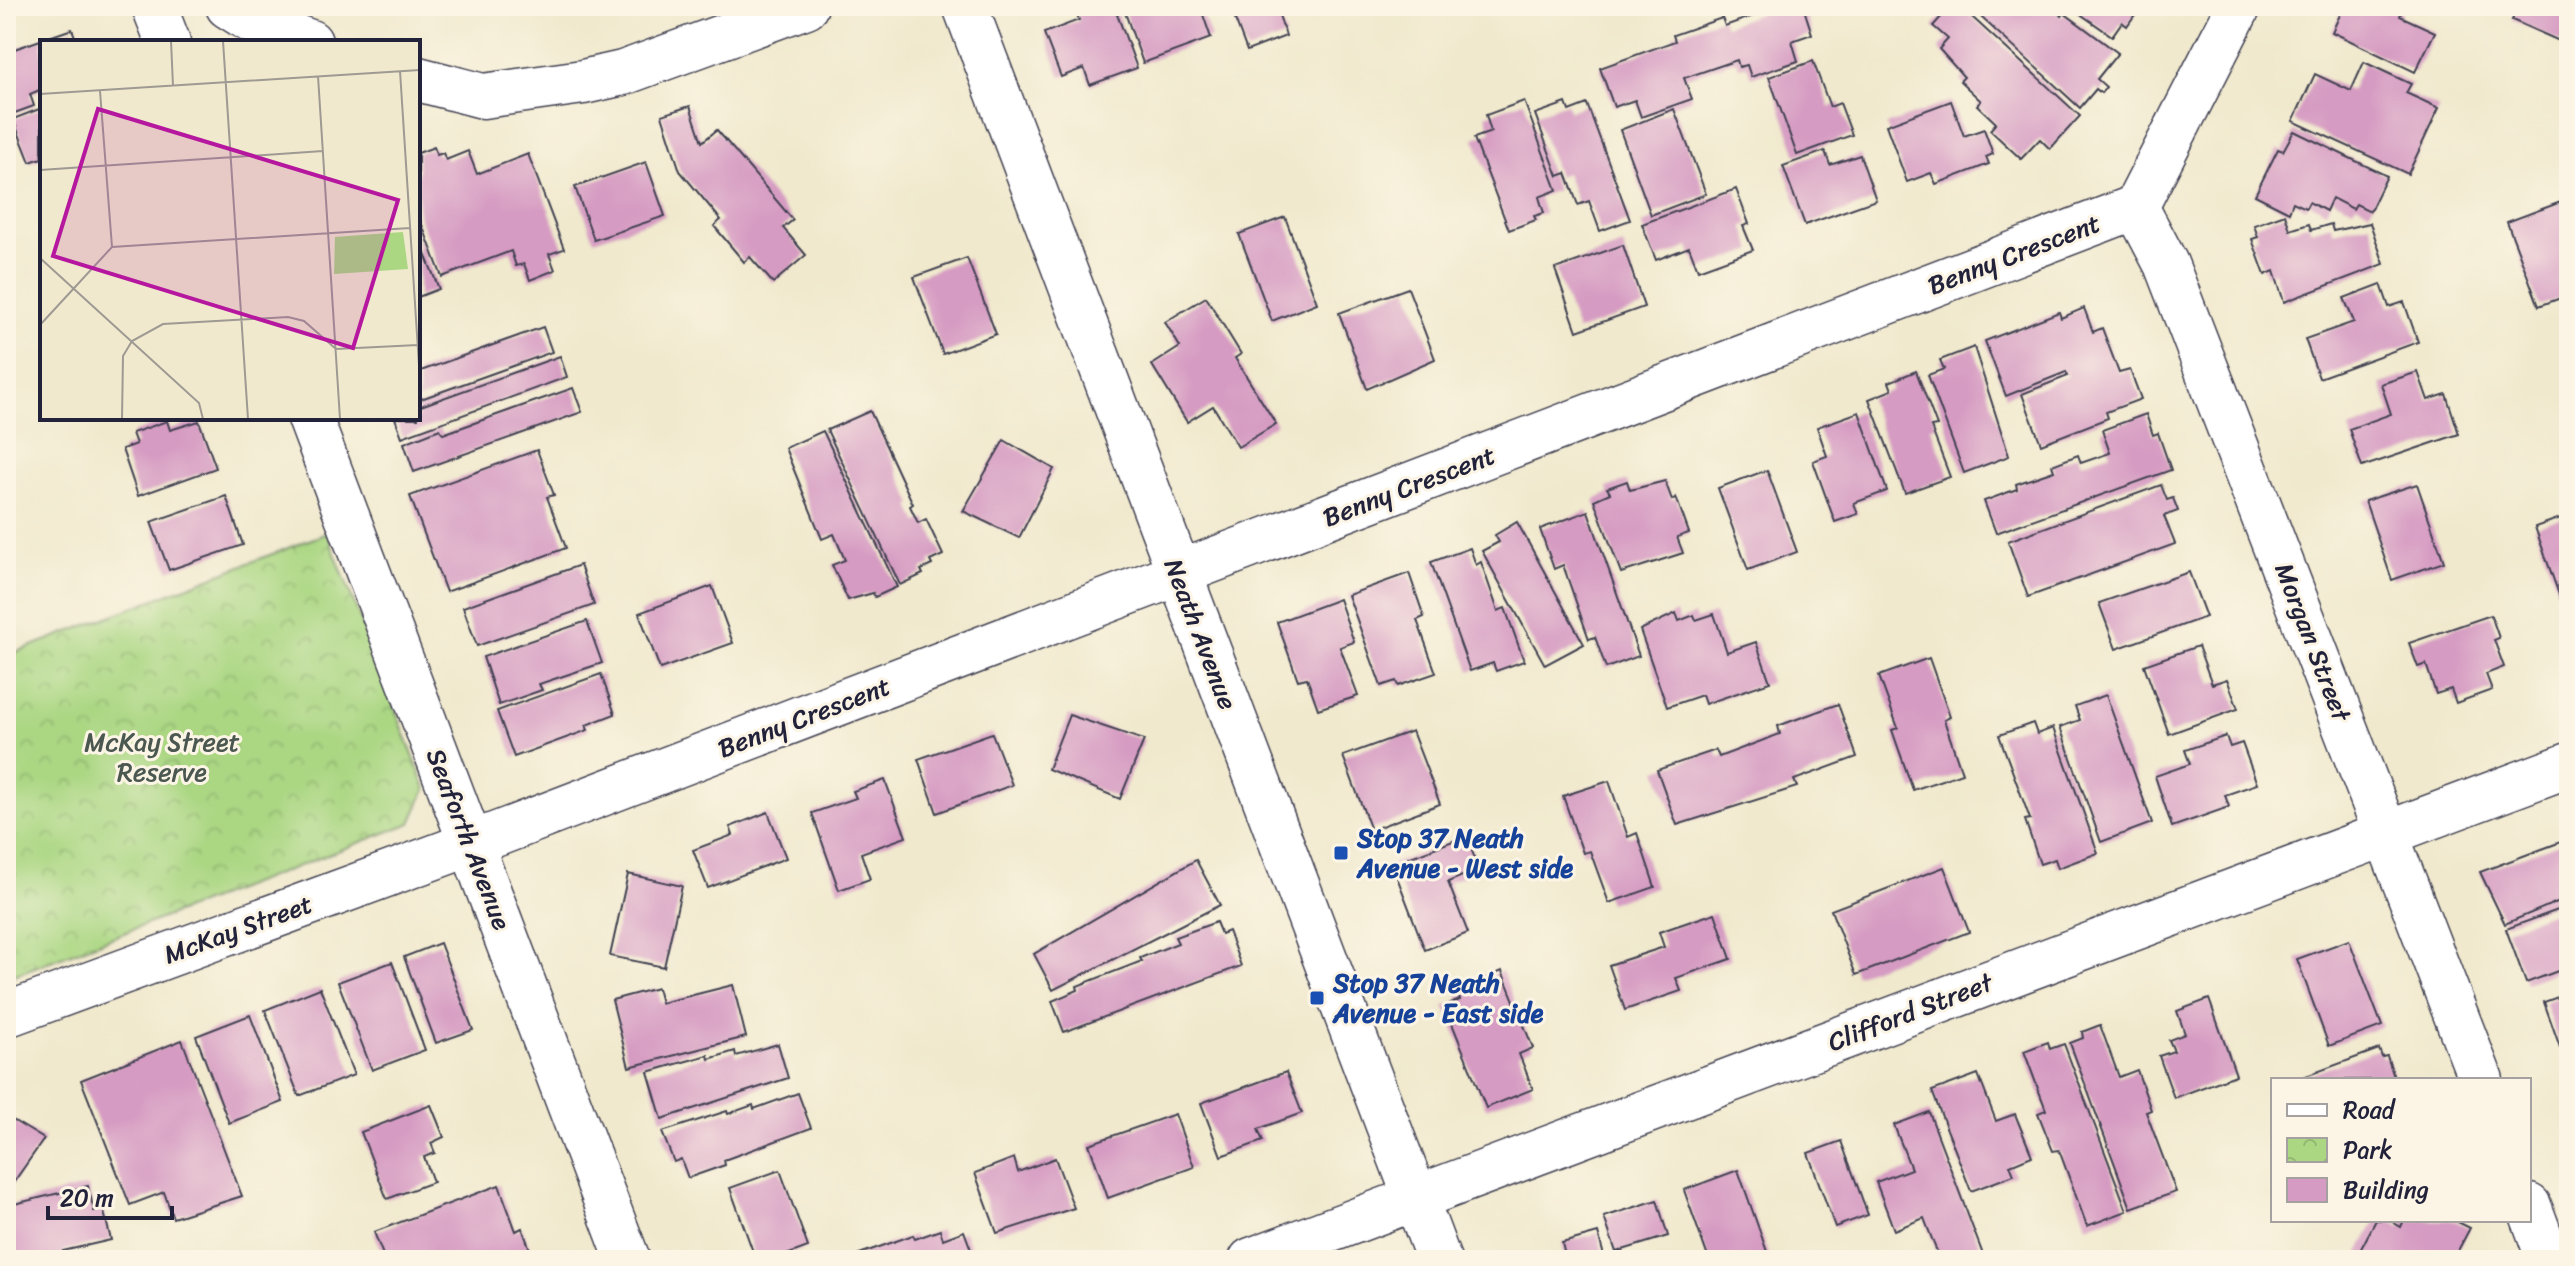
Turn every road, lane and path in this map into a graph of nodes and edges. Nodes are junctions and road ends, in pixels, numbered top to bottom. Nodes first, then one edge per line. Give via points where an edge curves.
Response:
1 (154, 6) edge
2 (228, 6) edge
3 (806, 6) edge
4 (965, 6) edge
5 (2239, 6) edge
6 (167, 40) edge
7 (304, 40) edge
8 (420, 80) edge
9 (2136, 207) junction
10 (311, 420) edge
11 (1178, 574) junction
12 (2569, 765) edge
13 (2387, 833) junction
14 (470, 843) junction
15 (6, 1015) edge
16 (2480, 1078) edge
17 (1416, 1197) junction
18 (2531, 1211) edge
19 (628, 1260) edge
20 (1251, 1260) edge
21 (1439, 1260) edge
22 (2549, 1260) edge

1 - 6 street
2 - 7 street
3 - 8 street via 623,73 583,82 483,96
4 - 11 street, Neath Avenue
5 - 9 street
9 - 11 street, Benny Crescent
9 - 13 street, Morgan Street via 2166,264
10 - 14 street, Seaforth Avenue
11 - 14 street, Benny Crescent
11 - 17 street, Neath Avenue
12 - 13 street, Clifford Street
13 - 16 street, Morgan Street
13 - 17 street, Clifford Street
14 - 15 street, McKay Street
14 - 19 street, Seaforth Avenue
17 - 20 street, Clifford Street
17 - 21 street, Neath Avenue
18 - 22 street

